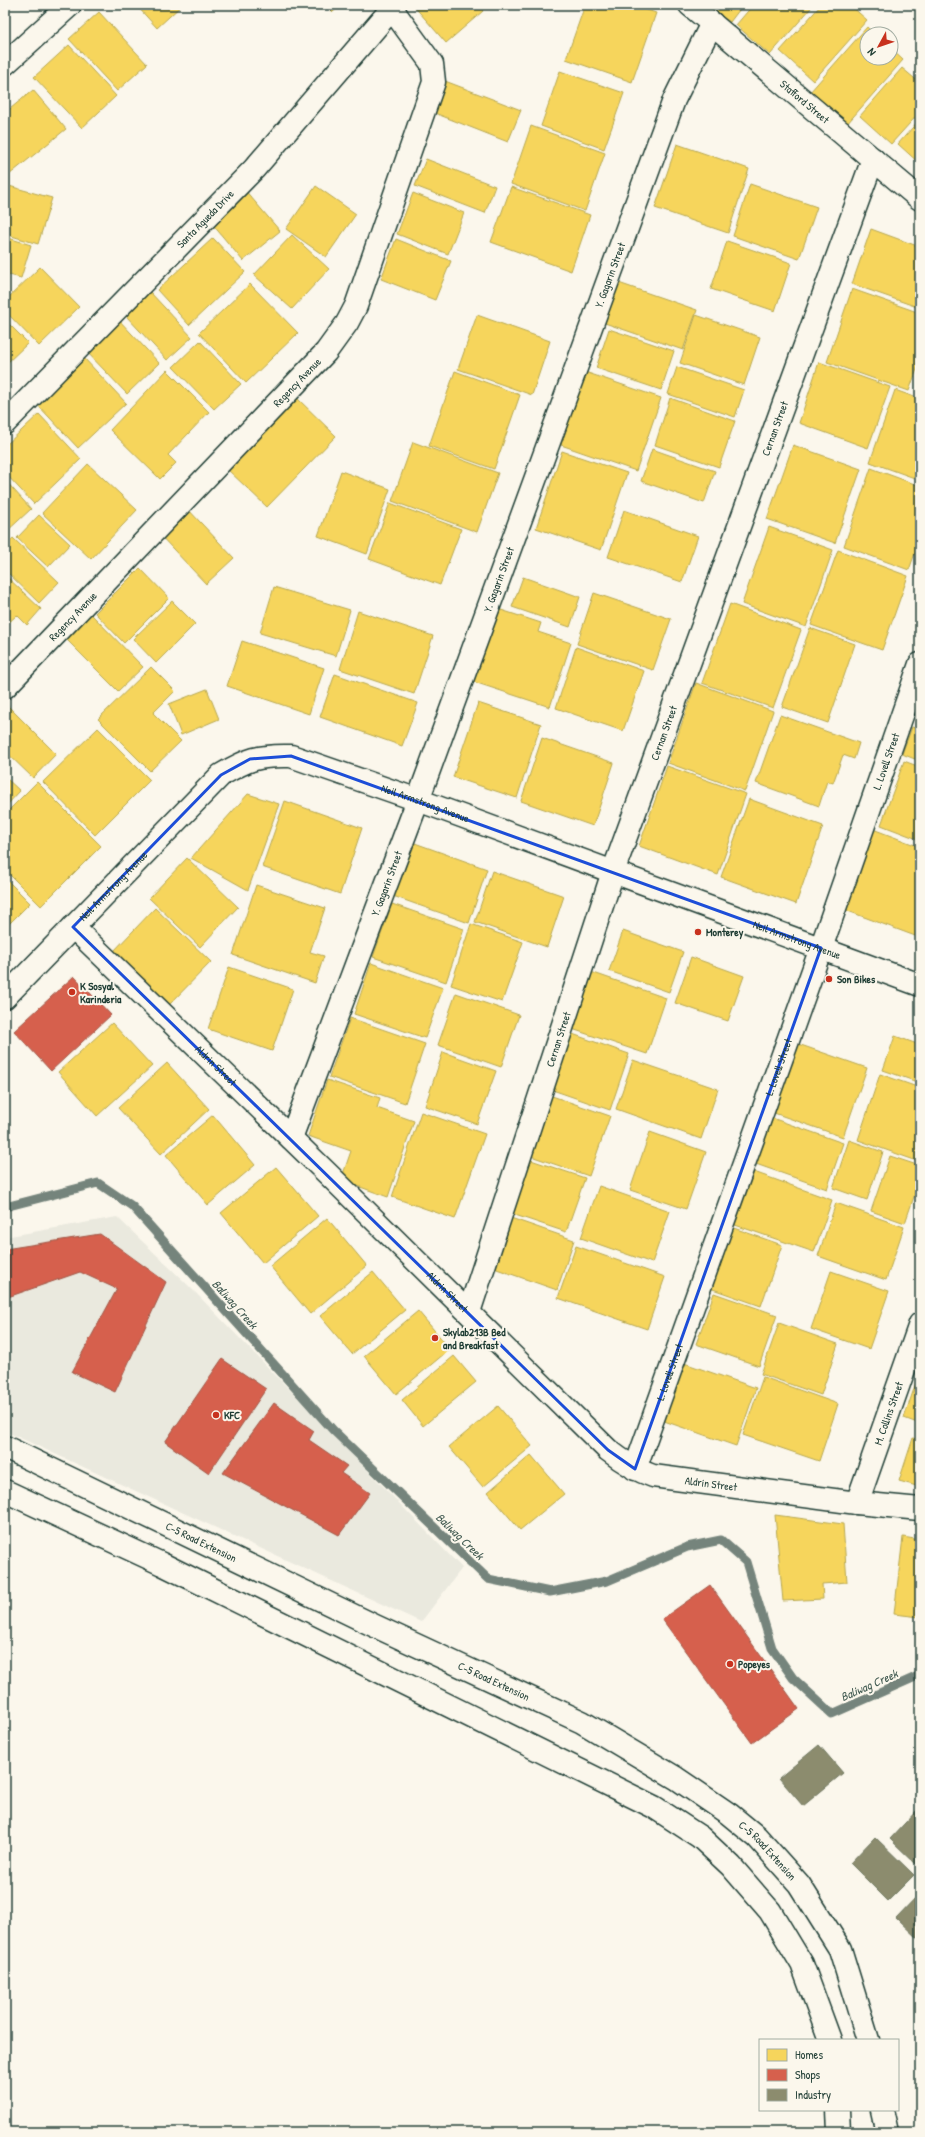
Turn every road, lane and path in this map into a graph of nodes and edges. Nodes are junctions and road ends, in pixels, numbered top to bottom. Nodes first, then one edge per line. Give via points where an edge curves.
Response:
1 (70, 5) edge
2 (690, 5) edge
3 (394, 7) edge
4 (712, 23) junction
5 (5, 64) edge
6 (873, 159) junction
7 (920, 199) edge
8 (5, 423) edge
9 (920, 664) edge
10 (5, 687) edge
11 (418, 800) junction
12 (614, 872) junction
13 (73, 927) junction
14 (821, 948) junction
15 (920, 985) edge
16 (5, 997) edge
17 (291, 1138) junction
18 (469, 1312) junction
19 (920, 1324) edge
20 (5, 1447) edge
21 (635, 1469) junction
22 (5, 1491) edge
23 (857, 1503) junction
24 (920, 1509) edge
25 (830, 2039) edge
26 (868, 2039) edge
27 (838, 2111) edge
28 (882, 2111) edge
29 (840, 2132) edge
30 (887, 2132) edge

1 - 5 street
2 - 4 street, Stafford Street
3 - 8 street, Santa Agueda Drive via 254,169
3 - 10 street, Regency Avenue via 432,64 434,82 356,306 347,323 321,357
4 - 6 street, Stafford Street
4 - 11 street, Y. Gagarin Street via 674,100
6 - 7 street, Stafford Street
6 - 12 street, Cernan Street
9 - 14 street, L. Lovell Street
11 - 12 street, Neil Armstrong Avenue
11 - 13 street, Neil Armstrong Avenue via 291,756 250,759 221,776
11 - 17 street, Y. Gagarin Street
12 - 14 street, Neil Armstrong Avenue
12 - 18 street, Cernan Street
13 - 16 street, Neil Armstrong Avenue
13 - 17 street, Aldrin Street
14 - 15 street, Neil Armstrong Avenue
14 - 21 street, L. Lovell Street
17 - 18 street, Aldrin Street
18 - 21 street, Aldrin Street via 608,1450
19 - 23 street, M. Collins Street
20 - 26 street, C-5 Road Extension via 375,1626 582,1722 676,1778 729,1814 756,1837 799,1884 840,1949
21 - 23 street, Aldrin Street via 653,1476 672,1479
22 - 25 street via 162,1564 654,1807 700,1837 731,1866 770,1911 802,1964
23 - 24 street, Aldrin Street
27 - 29 street
28 - 30 street

